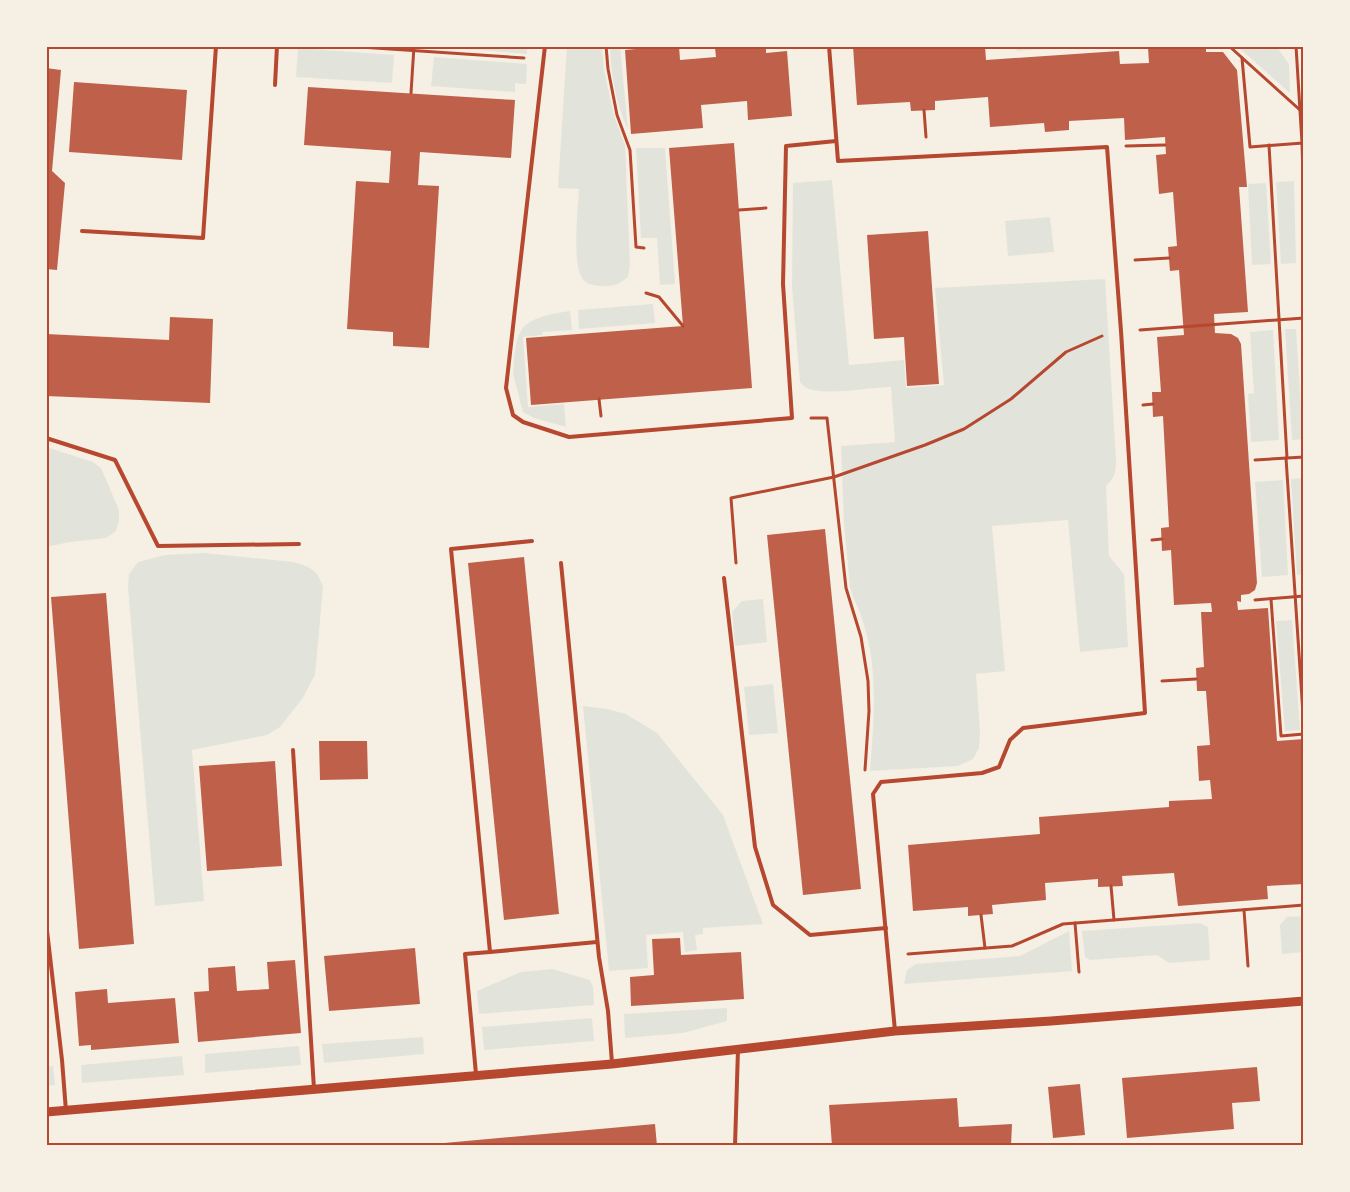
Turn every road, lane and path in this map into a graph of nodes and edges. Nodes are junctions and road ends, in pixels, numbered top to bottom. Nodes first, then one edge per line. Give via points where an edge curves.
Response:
1 (216, 46) edge
2 (277, 46) edge
3 (344, 46) edge
4 (545, 46) edge
5 (606, 46) edge
6 (829, 46) edge
7 (1229, 46) edge
8 (1296, 46) edge
9 (414, 49) edge
10 (1242, 58) junction
11 (544, 59) junction
12 (275, 85) dead end
13 (411, 93) dead end
14 (924, 110) dead end
15 (1300, 110) junction
16 (836, 141) junction
17 (1303, 143) edge
18 (1165, 145) dead end
19 (1269, 145) junction
20 (1107, 147) junction
21 (927, 157) junction
22 (784, 206) junction
23 (739, 210) dead end
24 (1304, 214) edge
25 (82, 231) dead end
26 (644, 248) dead end
27 (1169, 258) dead end
28 (1116, 261) junction
29 (646, 293) dead end
30 (1304, 318) edge
31 (1278, 320) junction
32 (683, 326) dead end
33 (1121, 331) junction
34 (792, 418) junction
35 (46, 438) edge
36 (1304, 457) edge
37 (1286, 458) junction
38 (1255, 460) dead end
39 (834, 478) junction
40 (532, 541) dead end
41 (299, 544) dead end
42 (561, 563) dead end
43 (724, 578) joint
44 (1304, 596) edge
45 (1294, 597) junction
46 (1271, 599) junction
47 (1255, 600) dead end
48 (1196, 679) dead end
49 (1143, 682) junction
50 (1304, 729) edge
51 (1304, 734) edge
52 (293, 750) dead end
53 (877, 788) junction
54 (1111, 886) dead end
55 (1304, 905) edge
56 (1244, 910) junction
57 (981, 915) dead end
58 (1114, 920) junction
59 (46, 922) edge
60 (1075, 923) junction
61 (886, 928) junction
62 (597, 942) junction
63 (985, 948) junction
64 (490, 952) junction
65 (888, 955) junction
66 (1248, 966) dead end
67 (1079, 972) dead end
68 (1304, 1001) edge
69 (894, 1032) junction
70 (738, 1049) junction
71 (612, 1064) junction
72 (476, 1075) junction
73 (314, 1089) junction
74 (66, 1110) junction
75 (46, 1112) edge
76 (735, 1146) edge

1 - 25 lane via 203,238
2 - 12 lane
3 - 9 path
4 - 11 lane
5 - 26 path via 617,114 630,150 636,247
6 - 16 lane
7 - 10 path
8 - 15 path
9 - 11 path
9 - 13 path
10 - 15 path
10 - 19 path via 1250,147
11 - 34 lane via 506,388 513,414 523,422 569,437
14 - 21 path
15 - 17 path
16 - 21 lane via 838,161
16 - 22 lane via 786,146
17 - 19 path
17 - 24 path
18 - 20 path
19 - 31 path
20 - 21 lane
20 - 28 lane
22 - 23 path
22 - 34 lane via 783,284
27 - 28 path
28 - 33 lane
29 - 32 path via 659,297
30 - 31 path
31 - 33 path
31 - 37 path
33 - 39 path via 1066,352 1011,399 964,428
33 - 49 lane
34 - 39 path via 827,418
35 - 41 lane via 115,460 158,546
36 - 37 path
37 - 38 path
37 - 45 path
39 - 43 path via 731,498 736,563
39 - 53 path via 846,588 861,637 868,681 865,769 870,783
40 - 64 lane via 451,549
42 - 62 lane
43 - 61 lane via 755,847 773,905 810,935
44 - 45 path
45 - 46 path
45 - 50 path
46 - 47 path
46 - 51 path via 1281,736
48 - 49 path
49 - 53 lane via 1144,713 1023,728 1010,740 999,767 990,771 881,782
52 - 73 lane
53 - 61 lane via 873,794
54 - 58 path
55 - 56 path
56 - 58 path
56 - 66 path
57 - 63 path
58 - 60 path
59 - 74 lane
60 - 63 path via 1054,926 1012,946
60 - 67 path
61 - 65 lane
62 - 64 lane
62 - 71 lane
63 - 65 path
64 - 72 lane via 466,954
65 - 69 lane
68 - 69 street
69 - 70 street
70 - 71 street
70 - 76 lane
71 - 72 street
72 - 73 street
73 - 74 street
74 - 75 street

